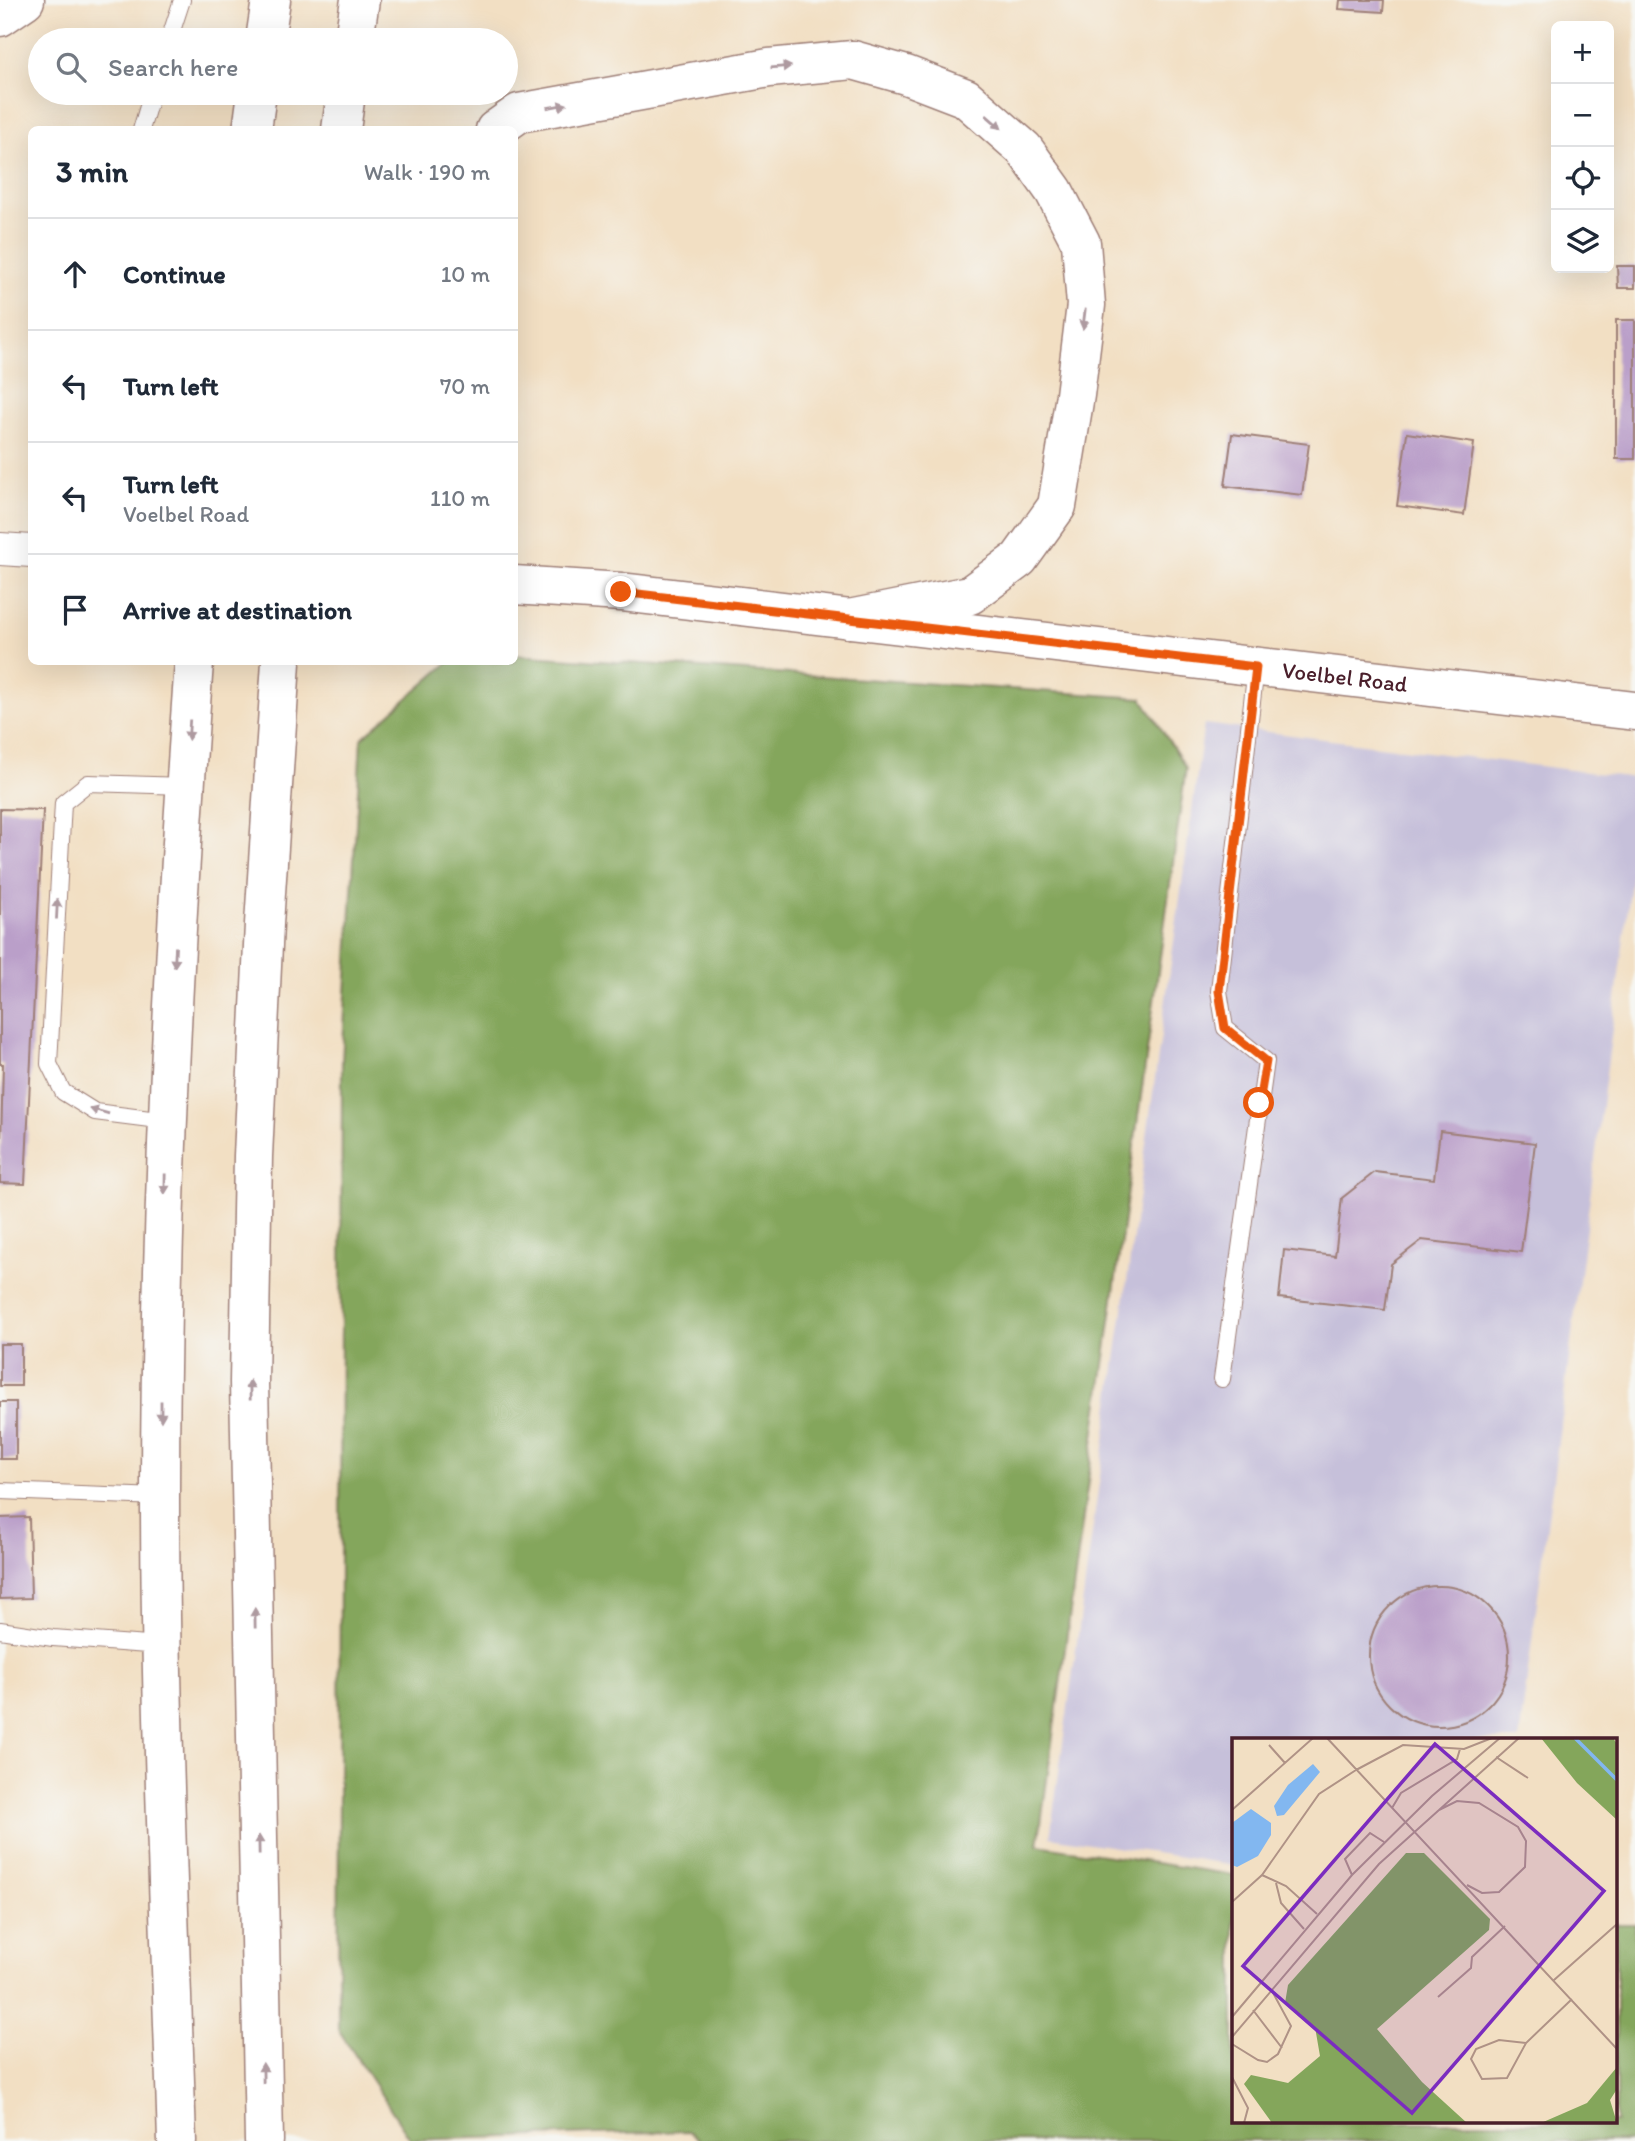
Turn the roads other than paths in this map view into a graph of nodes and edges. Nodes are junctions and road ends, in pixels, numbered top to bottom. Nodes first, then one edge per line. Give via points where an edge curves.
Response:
1 (25, 0) edge
2 (182, 0) edge
3 (271, 0) edge
4 (360, 0) edge
5 (0, 17) edge
6 (173, 28) edge
7 (267, 28) edge
8 (356, 28) edge
9 (148, 105) edge
10 (255, 105) edge
11 (344, 105) edge
12 (142, 126) edge
13 (253, 126) edge
14 (342, 126) edge
15 (501, 126) edge
16 (0, 549) edge
17 (28, 551) edge
18 (518, 585) edge
19 (849, 619) junction
20 (194, 665) edge
21 (281, 665) edge
22 (1256, 667) junction
23 (1635, 711) edge
24 (185, 786) junction
25 (166, 1121) junction
26 (1222, 1379) dead end
27 (0, 1491) edge
28 (160, 1497) junction
29 (0, 1630) edge
30 (163, 1646) junction
31 (269, 2136) edge
32 (177, 2141) edge

1 - 5 main road
2 - 6 lane
3 - 7 main road
4 - 8 main road
9 - 12 lane
10 - 13 main road
11 - 14 main road
15 -> 19 main road via 519,113 769,68 853,61 966,97 1024,149 1054,191 1081,243 1086,305 1057,506 1019,559 971,595
16 - 17 street
18 - 19 main road, Voelbel Road via 621,592
19 - 22 main road, Voelbel Road
20 -> 24 main road
31 -> 21 main road via 249,1382 254,1143
22 - 23 main road, Voelbel Road
22 - 26 lane via 1219,991 1225,1028 1266,1061
24 -> 25 main road
25 -> 24 lane via 95,1112 63,1092 49,1064 63,803 88,783
25 -> 28 main road
27 - 28 lane
28 - 30 main road
29 - 30 lane
30 - 32 main road

